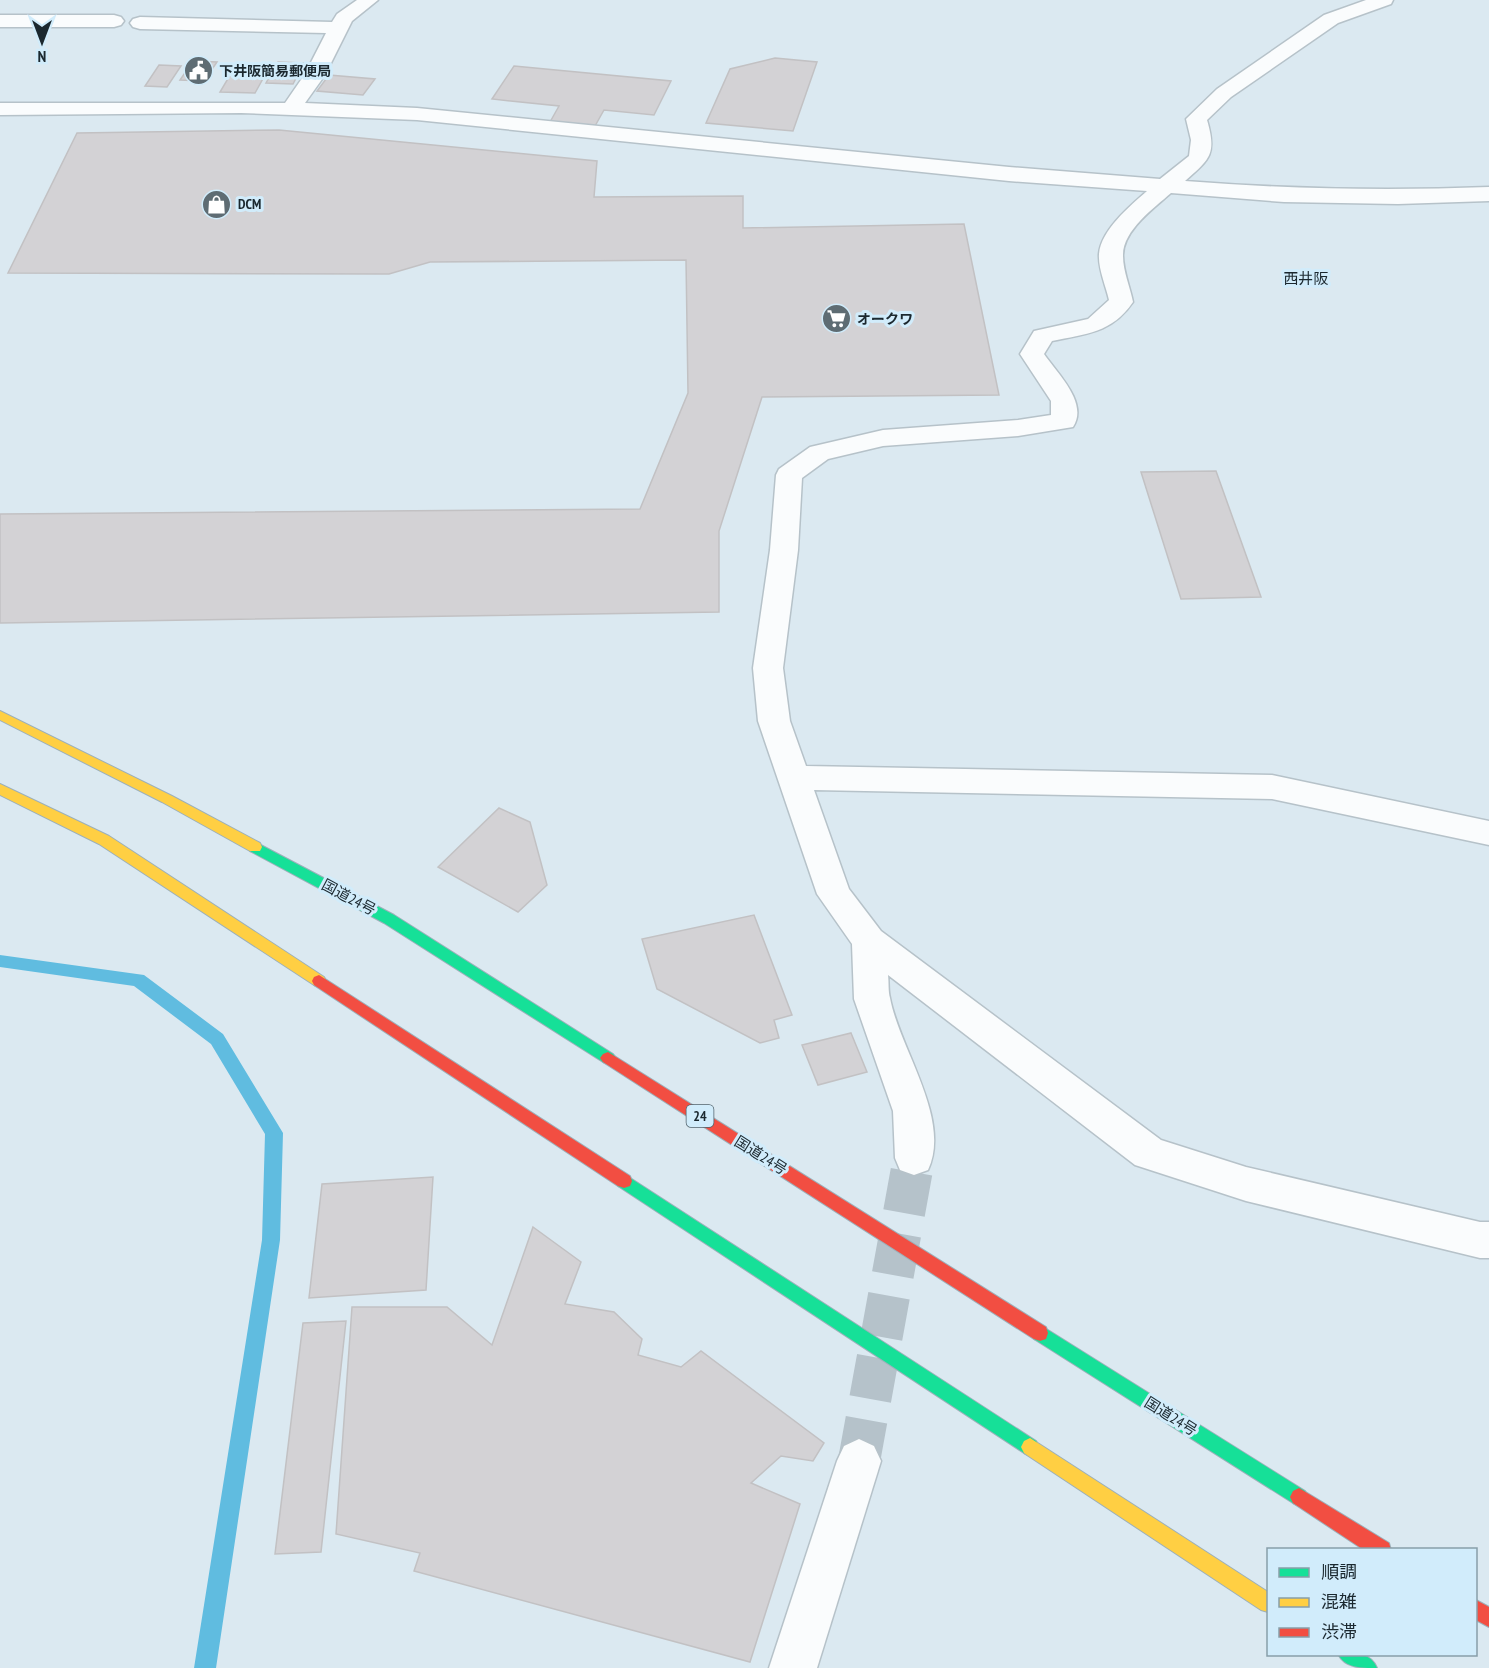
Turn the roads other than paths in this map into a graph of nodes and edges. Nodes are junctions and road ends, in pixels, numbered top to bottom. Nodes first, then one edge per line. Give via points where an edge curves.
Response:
1 (369, 0) edge
2 (1384, 0) edge
3 (0, 21) edge
4 (114, 21) dead end
5 (140, 23) dead end
6 (338, 28) junction
7 (291, 108) junction
8 (0, 109) edge
9 (1166, 186) junction
10 (1489, 194) edge
11 (0, 715) edge
12 (793, 778) junction
13 (0, 789) edge
14 (1489, 833) edge
15 (869, 941) junction
16 (914, 1158) tunnel mouth
17 (1489, 1240) edge
18 (859, 1461) tunnel mouth
19 (1379, 1548) edge
20 (1267, 1602) edge
21 (1350, 1656) edge
22 (793, 1668) edge
23 (1367, 1668) edge

1 - 6 street via 351,11
2 - 9 street via 1331,19 1224,93 1196,119 1202,140 1199,158
3 - 4 street
5 - 6 street
6 - 7 street via 315,75
7 - 8 street
7 - 9 street via 417,114 1009,174
9 - 10 street via 1284,195
9 - 12 street via 1141,208 1111,251 1122,302 1096,324 1043,336 1032,354 1064,401 1064,421 883,438 819,453 789,475 784,550 768,668 774,721
11 - 19 highway, 国道24号 / 24 via 167,798 389,919
12 - 14 street via 1272,788
12 - 15 street via 834,894
13 - 20 highway via 104,840
15 - 16 street via 872,999 912,1111
15 - 17 street via 1149,1153 1246,1184
18 - 22 street
21 - 23 highway

